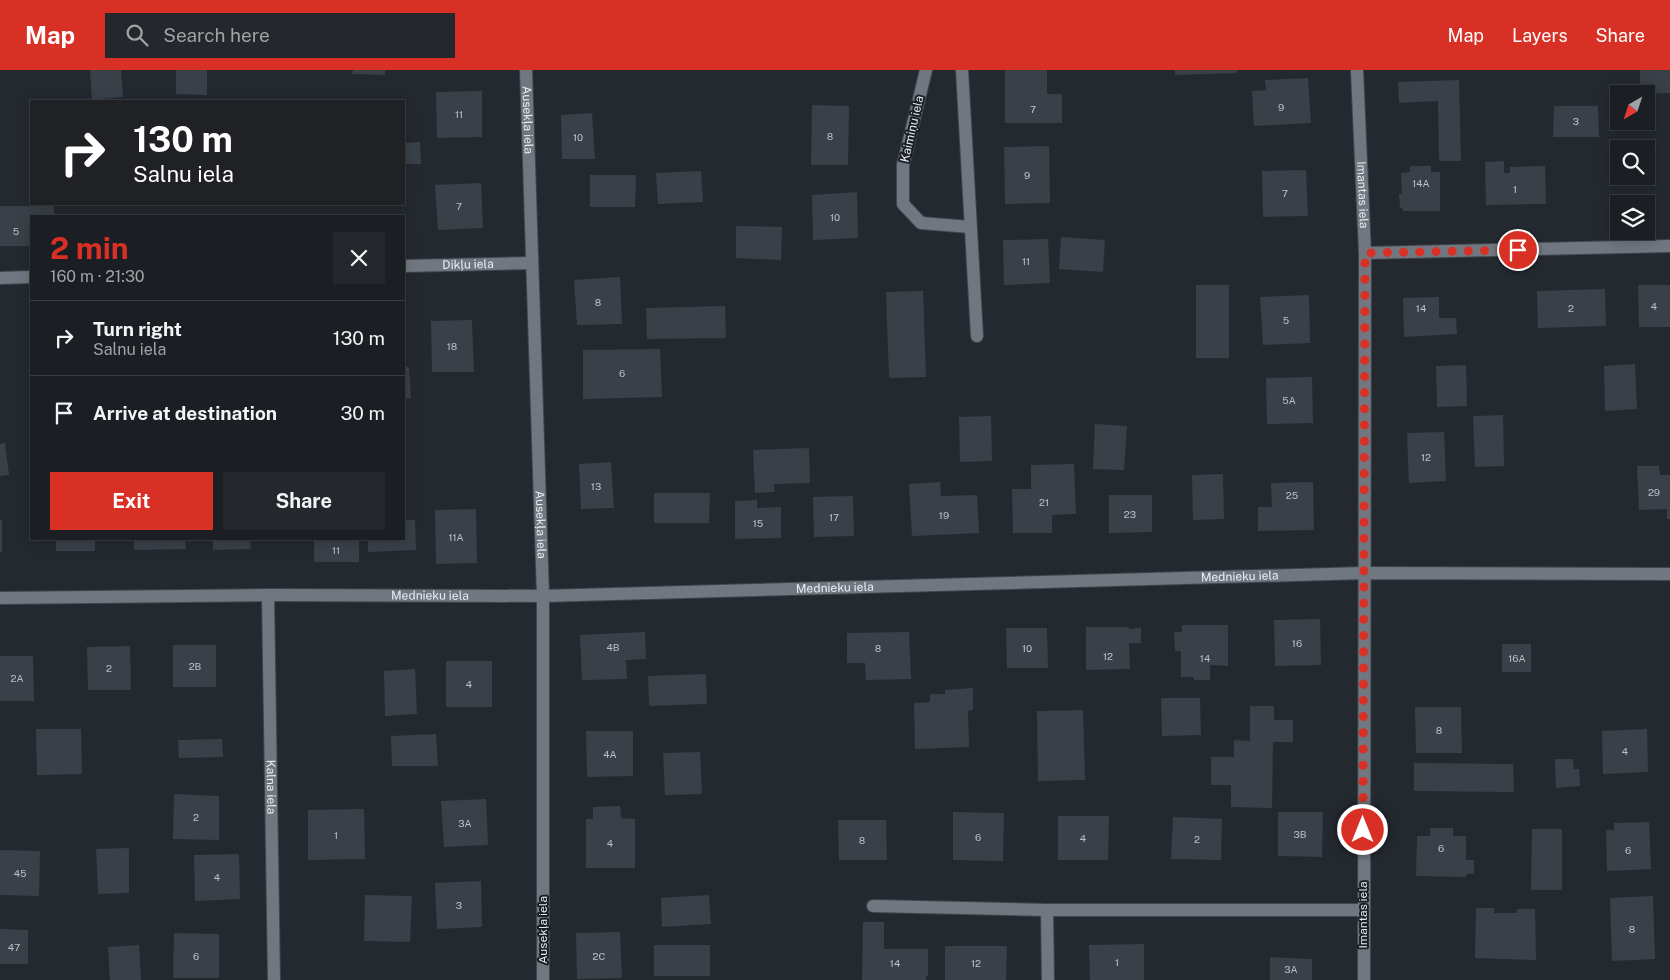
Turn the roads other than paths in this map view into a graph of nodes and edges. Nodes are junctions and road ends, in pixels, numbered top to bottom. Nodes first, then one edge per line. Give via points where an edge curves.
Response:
1 (526, 70) edge
2 (926, 70) edge
3 (962, 70) edge
4 (1357, 70) edge
5 (970, 227) junction
6 (1670, 246) edge
7 (1365, 253) junction
8 (532, 263) junction
9 (405, 266) edge
10 (30, 277) edge
11 (0, 278) edge
12 (977, 336) dead end
13 (1364, 573) junction
14 (1670, 574) edge
15 (268, 595) junction
16 (543, 596) junction
17 (0, 598) edge
18 (873, 906) dead end
19 (1047, 910) junction
20 (1363, 910) junction
21 (274, 980) edge
22 (543, 980) edge
23 (1048, 980) edge
24 (1364, 980) edge

1 - 8 street, Ausekļa iela
2 - 5 street, Kaimiņu iela via 903,166 903,204 921,223
3 - 5 street
4 - 7 street, Imantas iela
5 - 12 street
6 - 7 street
7 - 13 street, Imantas iela
8 - 9 street, Dikļu iela
8 - 16 street, Ausekļa iela
10 - 11 street
13 - 14 street, Mednieku iela
13 - 16 street, Mednieku iela
13 - 20 street, Imantas iela
15 - 16 street, Mednieku iela
15 - 17 street, Mednieku iela
15 - 21 street, Kalna iela
16 - 22 street, Ausekļa iela
18 - 19 street
19 - 20 street
19 - 23 street
20 - 24 street, Imantas iela

